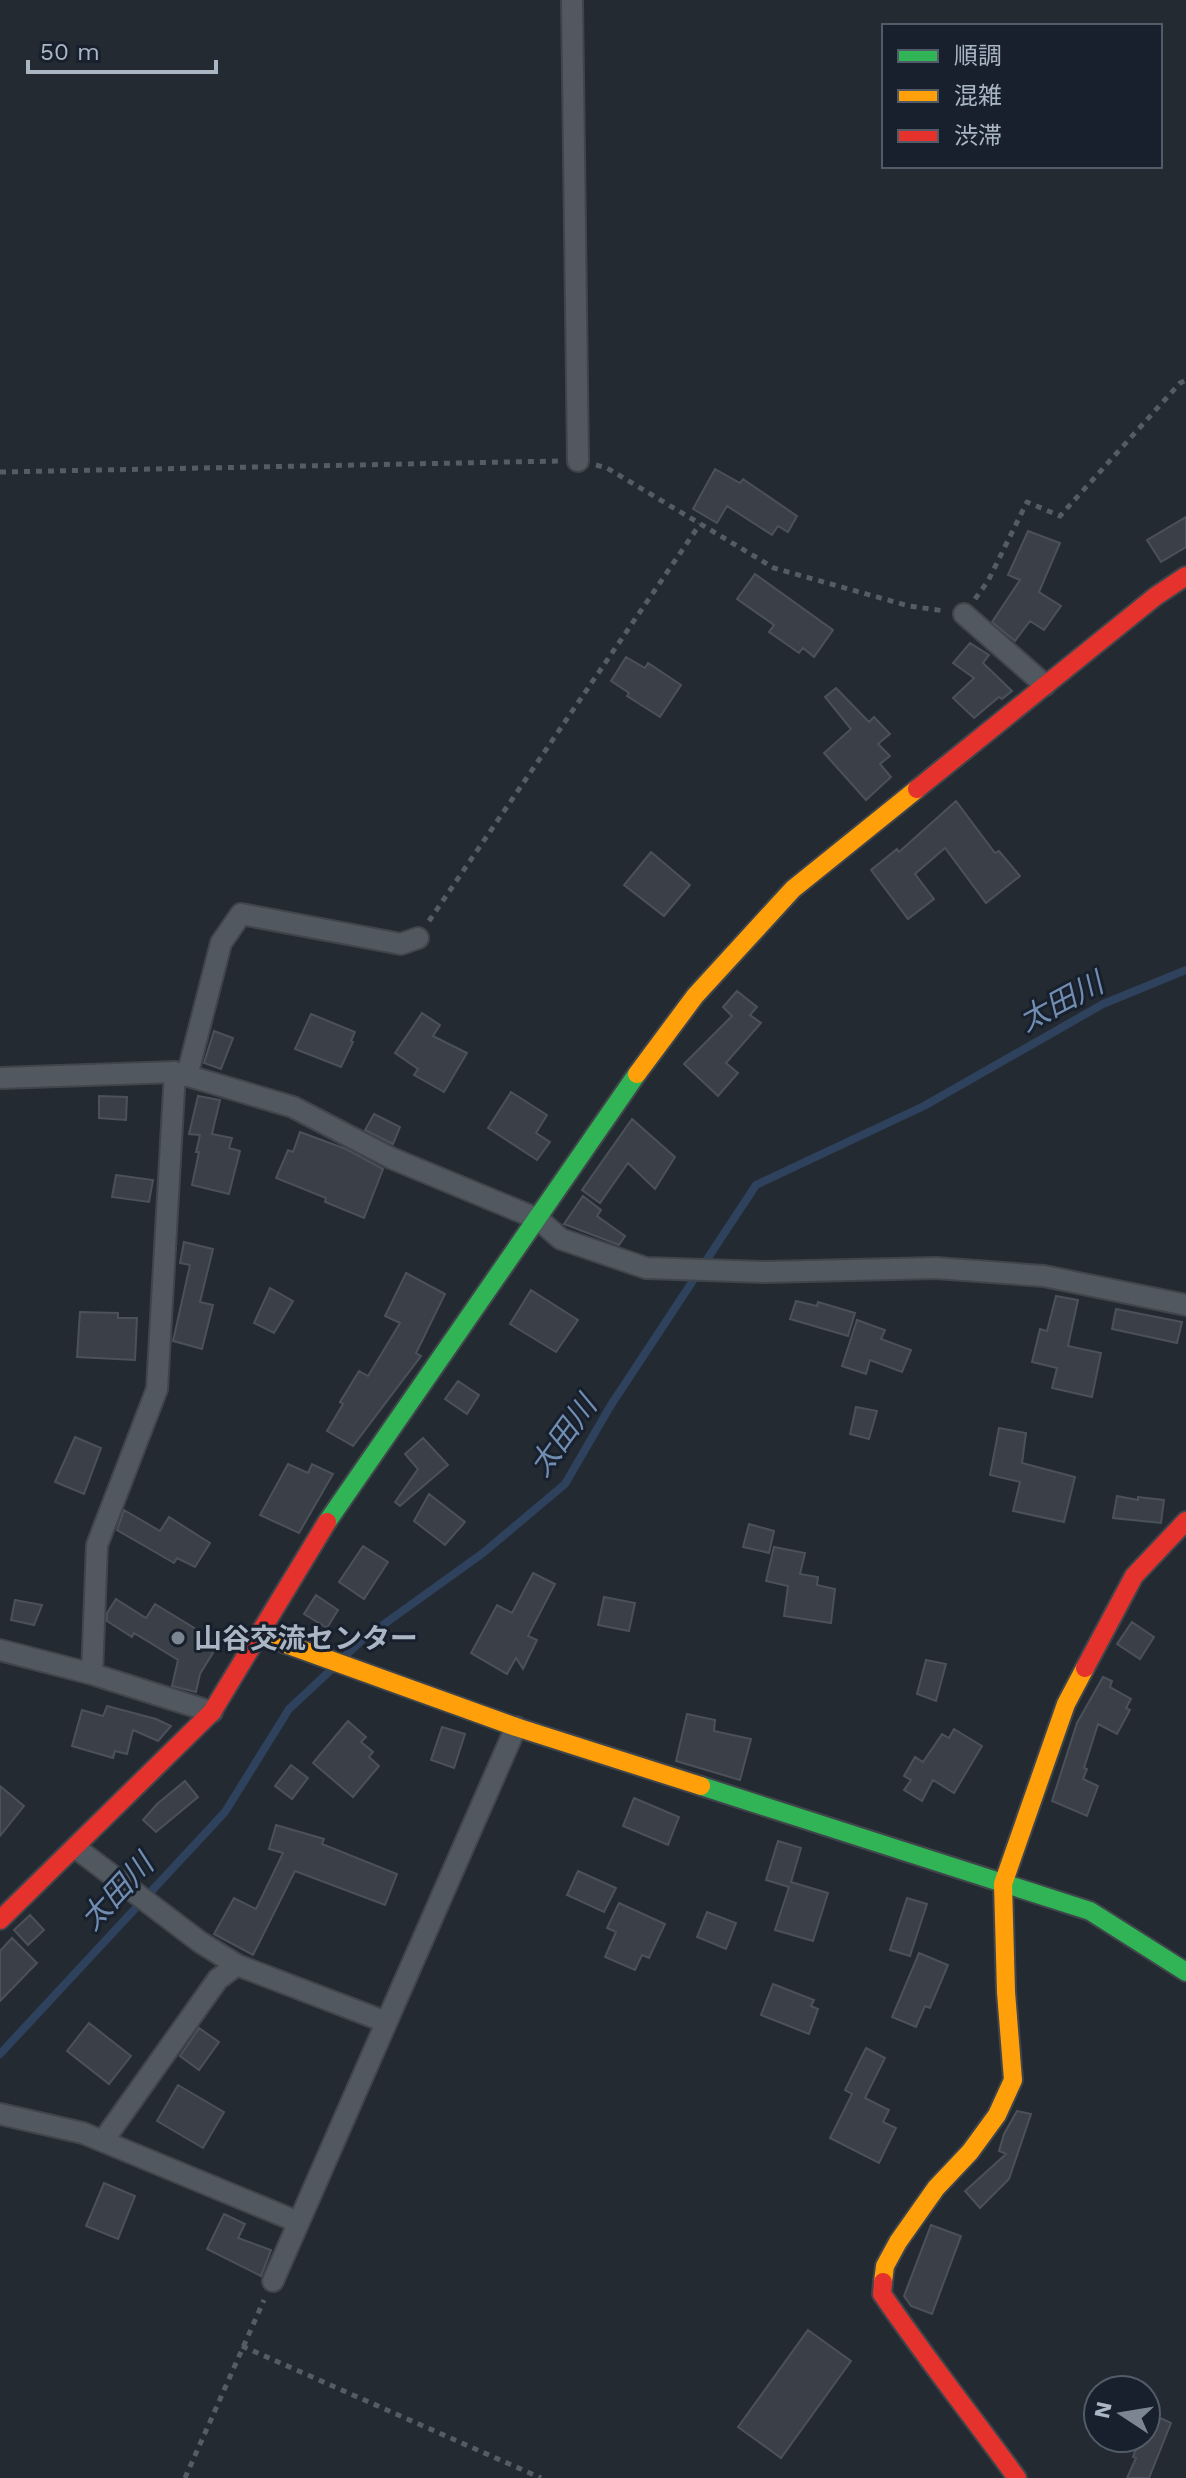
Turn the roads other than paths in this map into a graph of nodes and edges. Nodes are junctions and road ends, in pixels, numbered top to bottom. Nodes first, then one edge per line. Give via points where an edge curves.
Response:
1 (572, 0) edge
2 (578, 461) road end
3 (1186, 576) edge
4 (964, 614) road end
5 (1045, 685) junction
6 (418, 938) road end
7 (181, 1074) junction
8 (0, 1078) edge
9 (538, 1219) junction
10 (1186, 1305) edge
11 (1186, 1521) edge
12 (258, 1634) junction
13 (0, 1650) edge
14 (92, 1674) junction
15 (212, 1712) junction
16 (516, 1727) junction
17 (76, 1848) junction
18 (1003, 1884) junction
19 (0, 1920) edge
20 (237, 1965) junction
21 (1186, 1972) edge
22 (386, 2022) junction
23 (0, 2114) edge
24 (103, 2141) junction
25 (298, 2222) junction
26 (273, 2281) road end
27 (1017, 2478) edge

1 - 2 street
3 - 5 street
4 - 5 street
5 - 9 street via 793,889 695,996
6 - 7 street via 401,944 241,914 221,943
7 - 8 street
7 - 9 street via 293,1107 391,1158
7 - 14 street via 157,1389 97,1545
9 - 10 street via 561,1239 646,1268 951,1269 1044,1276
9 - 12 street via 315,1539
11 - 18 street via 1134,1576 1066,1704
12 - 15 street
12 - 16 street
13 - 14 street
14 - 15 street
15 - 17 street
16 - 18 street
16 - 22 street
17 - 19 street
17 - 20 street
18 - 21 street via 1090,1911
18 - 27 street via 1013,2080 997,2115 898,2242 885,2266 882,2294
20 - 22 street
20 - 24 street via 218,1979
22 - 25 street
23 - 24 street
24 - 25 street
25 - 26 street

